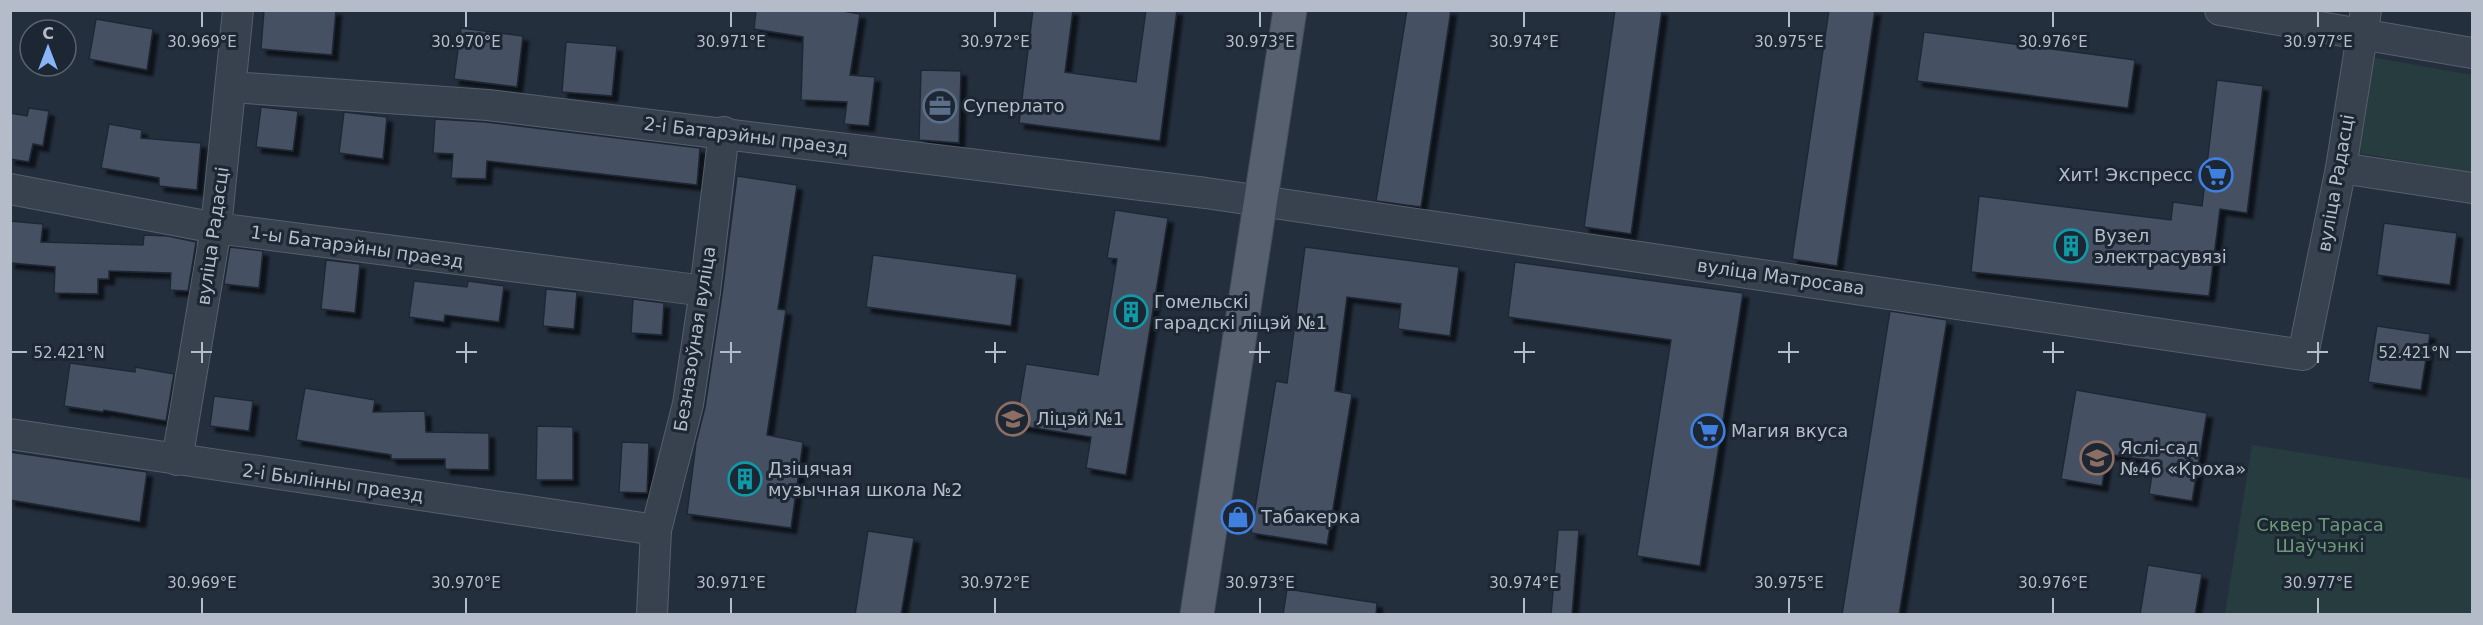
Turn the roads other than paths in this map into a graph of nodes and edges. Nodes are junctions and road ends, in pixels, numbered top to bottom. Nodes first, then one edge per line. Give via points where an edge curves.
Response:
1 (238, 10) edge
2 (1290, 10) edge
3 (2220, 10) edge
4 (2363, 22) edge
5 (2472, 53) edge
6 (231, 87) junction
7 (724, 132) junction
8 (2341, 168) junction
9 (2472, 188) edge
10 (10, 189) edge
11 (1259, 201) junction
12 (216, 228) junction
13 (705, 291) junction
14 (2302, 355) joint
15 (10, 434) edge
16 (177, 460) junction
17 (656, 530) junction
18 (652, 615) edge
19 (1197, 615) edge

1 - 6 street, вуліца Радасці
2 - 11 main road
3 - 4 street
4 - 5 street
4 - 8 street, вуліца Радасці
6 - 7 street, 2-і Батарэйны праезд via 488,105
6 - 12 street, вуліца Радасці
7 - 11 street, 2-і Батарэйны праезд
7 - 13 street, Безназоўная вуліца
8 - 9 street
8 - 14 street, вуліца Радасці
10 - 12 street, 1-ы Батарэйны праезд
11 - 14 street, вуліца Матросава
11 - 19 main road
12 - 13 street, 1-ы Батарэйны праезд
12 - 16 street, вуліца Радасці
13 - 17 street, Безназоўная вуліца via 688,404
15 - 16 street, 2-і Былінны праезд
16 - 17 street, 2-і Былінны праезд
17 - 18 street, Безназоўная вуліца

